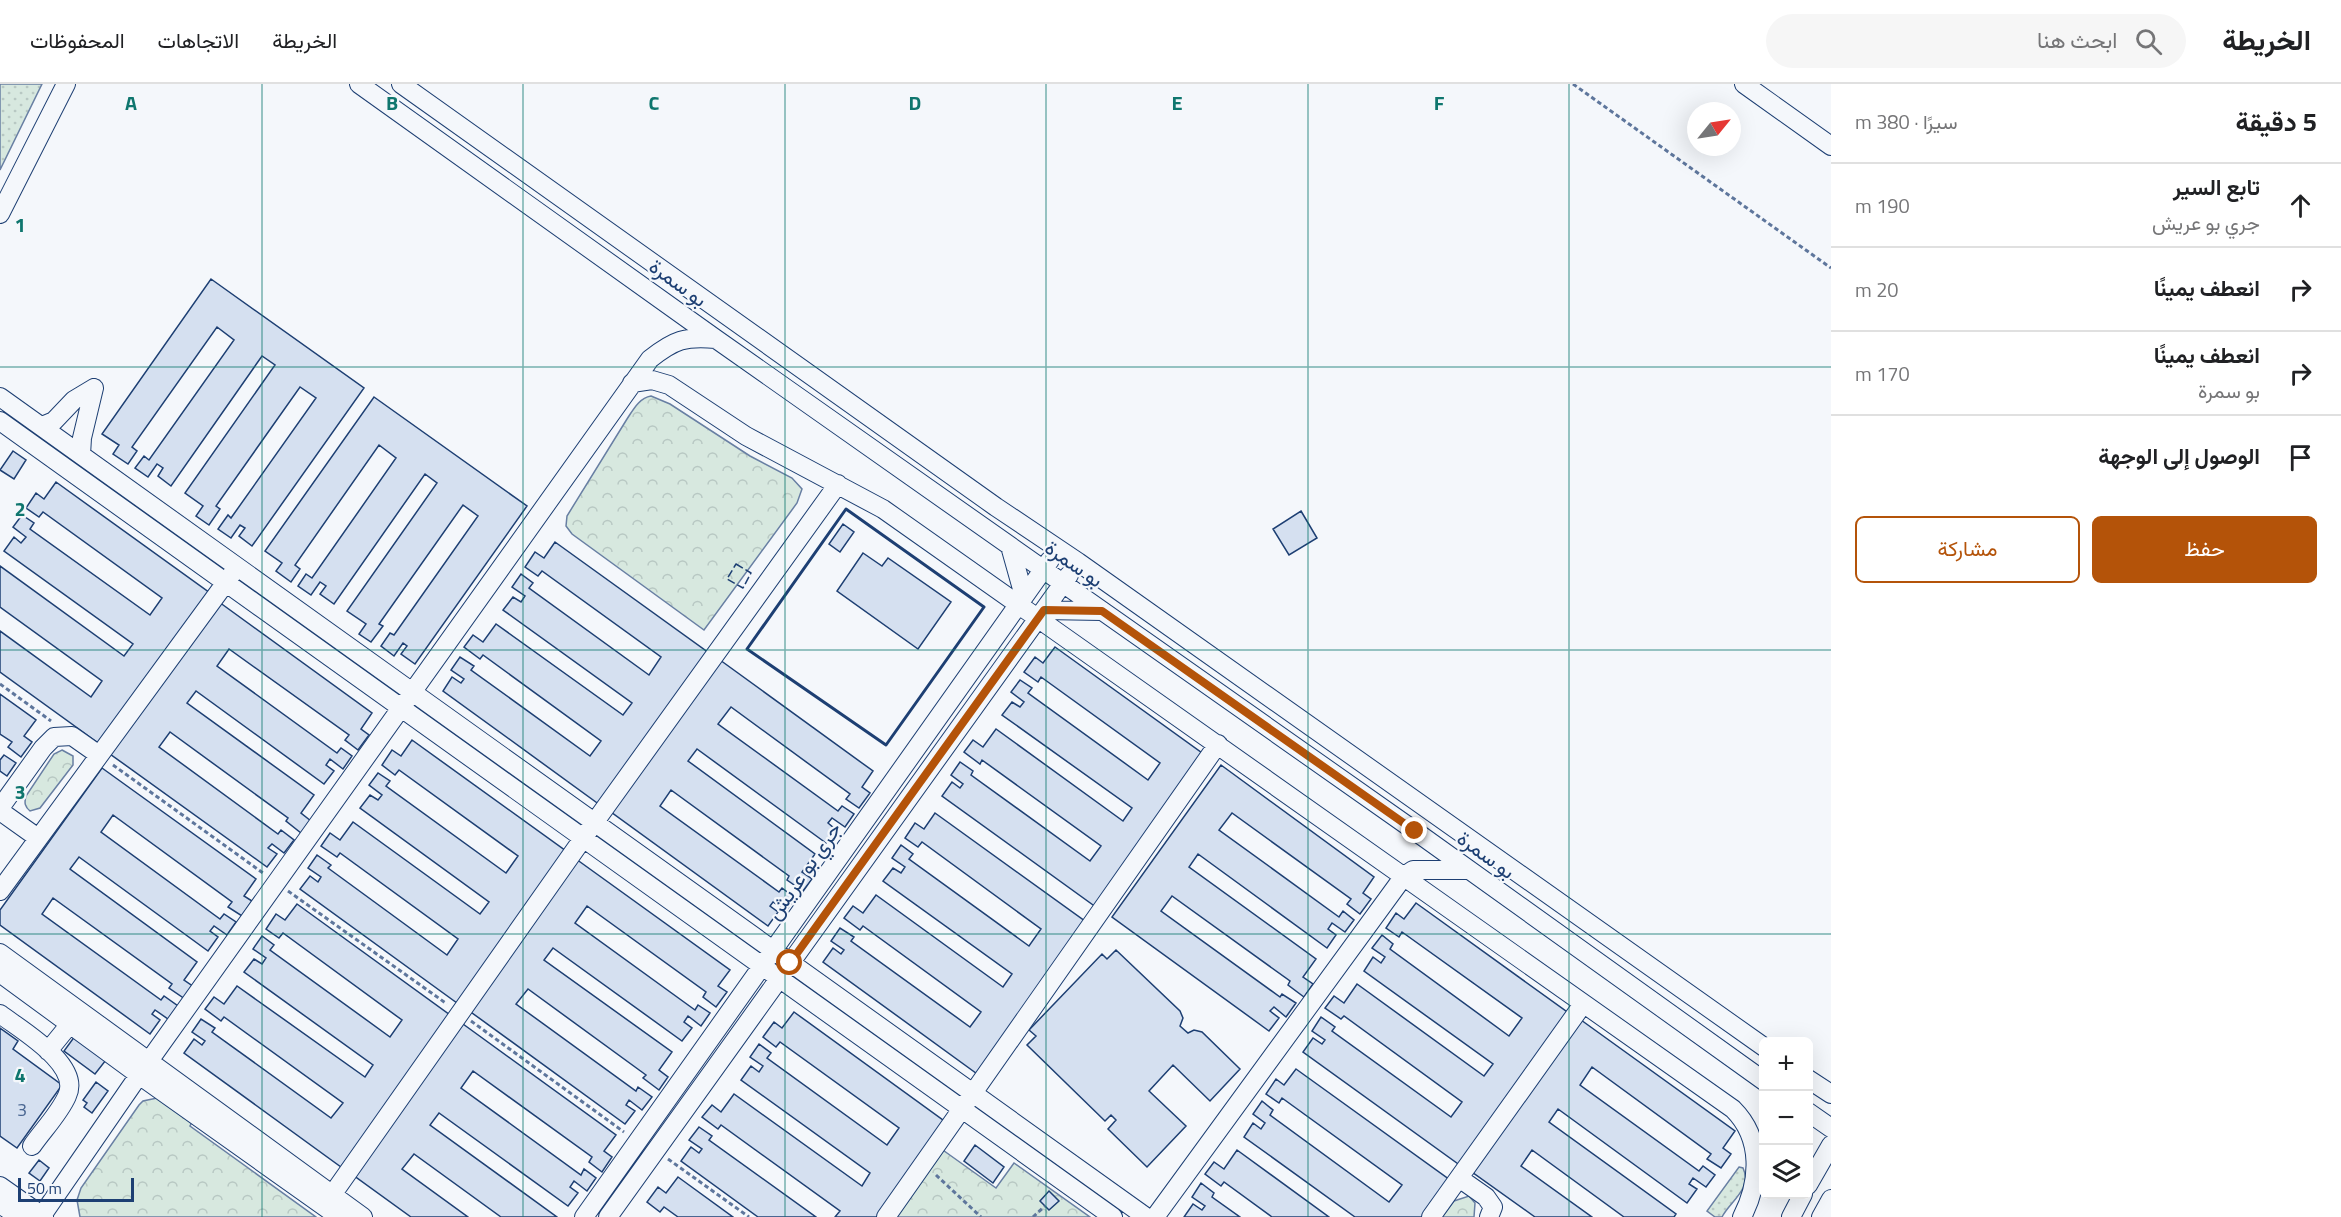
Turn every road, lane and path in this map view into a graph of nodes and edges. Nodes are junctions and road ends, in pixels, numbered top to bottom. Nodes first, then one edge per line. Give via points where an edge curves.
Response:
1 (66, 84) edge
2 (359, 84) edge
3 (402, 84) edge
4 (1573, 84) edge
5 (1744, 84) edge
6 (1831, 146) edge
7 (0, 213) edge
8 (1831, 268) edge
9 (716, 339) junction
10 (632, 383) junction
11 (0, 397) edge
12 (0, 421) edge
13 (42, 426) junction
14 (81, 455) junction
15 (838, 484) junction
16 (1010, 546) junction
17 (1058, 549) junction
18 (1078, 562) junction
19 (237, 567) junction
20 (1044, 570) junction
21 (226, 583) junction
22 (1063, 583) junction
23 (1021, 599) junction
24 (1102, 611) junction
25 (1041, 614) junction
26 (0, 684) edge
27 (407, 700) junction
28 (72, 736) junction
29 (1218, 744) junction
30 (99, 755) junction
31 (0, 810) edge
32 (594, 822) junction
33 (584, 837) junction
34 (38, 838) junction
35 (1468, 870) junction
36 (1409, 873) junction
37 (277, 883) junction
38 (0, 891) edge
39 (0, 953) edge
40 (769, 959) junction
41 (785, 970) junction
42 (0, 973) edge
43 (1583, 1004) junction
44 (460, 1013) junction
45 (0, 1014) edge
46 (70, 1024) junction
47 (1759, 1043) edge
48 (48, 1052) junction
49 (144, 1068) junction
50 (1759, 1080) edge
51 (1813, 1082) edge
52 (973, 1094) junction
53 (1831, 1094) edge
54 (962, 1109) junction
55 (1813, 1115) edge
56 (1831, 1128) edge
57 (637, 1142) junction
58 (1831, 1145) edge
59 (32, 1146) dead end
60 (656, 1150) junction
61 (923, 1164) junction
62 (1459, 1178) junction
63 (1813, 1178) edge
64 (0, 1186) edge
65 (332, 1195) junction
66 (1831, 1199) edge
67 (0, 1204) edge
68 (1045, 1206) dead end
69 (42, 1216) edge
70 (19, 1217) edge
71 (339, 1217) edge
72 (363, 1217) edge
73 (584, 1217) edge
74 (608, 1217) edge
75 (749, 1217) edge
76 (886, 1217) edge
77 (981, 1217) edge
78 (1033, 1217) edge
79 (1113, 1217) edge
80 (1146, 1217) edge
81 (1155, 1217) edge
82 (1431, 1217) edge
83 (1489, 1217) edge
84 (1742, 1217) edge
85 (1821, 1217) edge

1 - 7 street
2 - 9 street, بو سمرة
3 - 17 street, بو سمرة
4 - 8 path
5 - 6 street
9 - 10 street via 697,337 668,345 650,359
9 - 16 street, بو سمرة
10 - 15 street via 652,380 669,385 746,436
10 - 27 street
11 - 13 street
12 - 21 street
13 - 14 street
13 - 14 street via 54,421 74,400 94,388
14 - 19 street
15 - 23 street
15 - 32 street
16 - 20 street, بو سمرة
16 - 23 street
17 - 18 street, بو سمرة
17 - 20 street, جري بو عريش
18 - 22 street, جري بو عريش
18 - 47 street, بو سمرة
19 - 21 street
19 - 27 street
20 - 22 street, بو سمرة
20 - 23 street, جري بو عريش
21 - 27 street
21 - 30 street
22 - 24 street, بو سمرة
22 - 25 street, جري بو عريش
23 - 25 street
23 - 40 street, جري بو عريش
24 - 25 street
24 - 35 street, بو سمرة
25 - 29 street
25 - 41 street, جري بو عريش
26 - 28 path
27 - 32 street
27 - 33 street
27 - 37 street
28 - 30 street
28 - 31 street via 61,735 48,742
29 - 36 street
29 - 52 street
30 - 34 street
30 - 37 path
31 - 34 street
32 - 33 street
32 - 40 street
33 - 40 street
33 - 44 street
34 - 38 street
35 - 36 street
35 - 50 street, بو سمرة
36 - 43 street
36 - 81 street
37 - 44 path
37 - 49 street
39 - 49 street
40 - 41 street
40 - 57 street, جري بو عريش
41 - 52 street
41 - 54 street
41 - 60 street, جري بو عريش
42 - 46 street
43 - 62 street
43 - 84 street via 1742,1118 1757,1169
44 - 57 path
44 - 65 street
45 - 48 street
46 - 48 street
46 - 49 street
48 - 59 street via 66,1071 69,1090
49 - 65 street
49 - 69 street
49 - 71 street
51 - 53 street
52 - 54 street
52 - 80 street
54 - 61 street
54 - 79 street
55 - 56 street
57 - 73 street, جري بو عريش
58 - 63 street
60 - 74 street, جري بو عريش
60 - 75 path
61 - 76 street
61 - 77 path
62 - 82 street
62 - 83 street via 1490,1200 1493,1207
64 - 69 street
65 - 72 street
66 - 85 street
67 - 70 street
68 - 78 path

